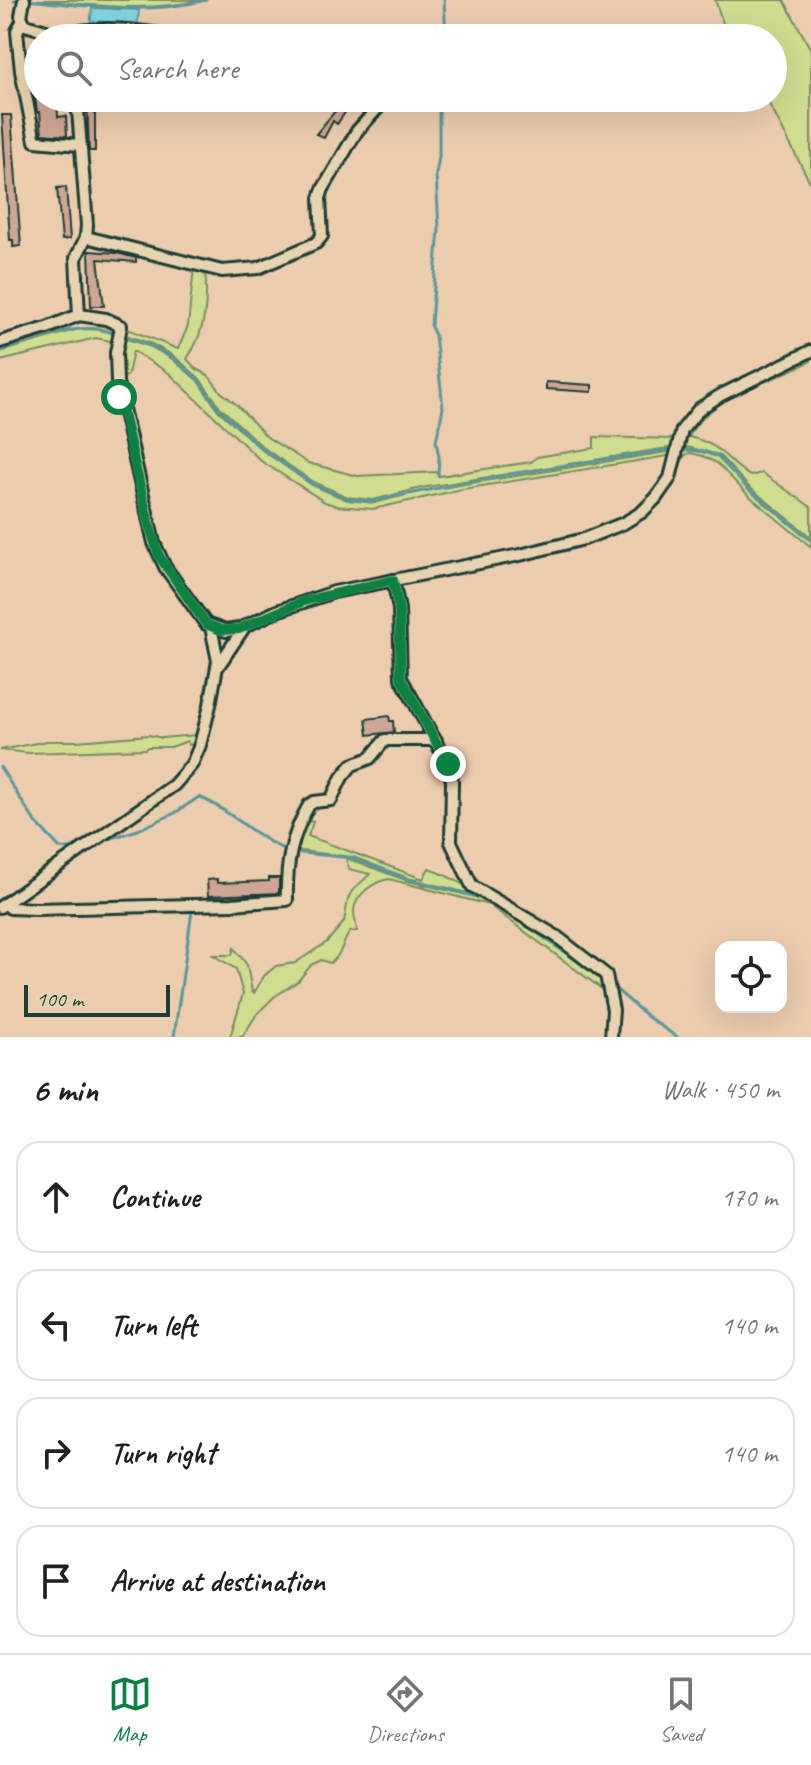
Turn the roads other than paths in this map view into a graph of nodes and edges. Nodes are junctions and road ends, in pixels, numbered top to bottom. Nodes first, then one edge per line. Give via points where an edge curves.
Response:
1 (24, 0) edge
2 (22, 22) junction
3 (24, 24) edge
4 (24, 86) edge
5 (29, 112) edge
6 (78, 112) edge
7 (374, 112) edge
8 (80, 145) junction
9 (86, 237) junction
10 (79, 315) junction
11 (0, 342) edge
12 (811, 351) edge
13 (393, 580) junction
14 (246, 626) junction
15 (211, 627) junction
16 (217, 671) junction
17 (436, 740) junction
18 (3, 905) edge
19 (611, 1037) edge

1 - 2 street
2 - 3 street
2 - 4 street via 17,31
5 - 8 street via 35,141
6 - 8 street
7 - 9 street via 323,189 322,236 316,243 258,268 222,271
8 - 9 street
9 - 10 street via 76,258
10 - 11 street
10 - 15 street via 121,326 115,366 119,397 154,543 165,567
12 - 13 street via 709,402 686,424 662,491 624,523 520,555
13 - 14 street via 304,601
13 - 17 street via 401,678
14 - 15 street via 226,631
14 - 16 street
15 - 16 street
16 - 18 street via 200,745 186,773
17 - 18 street via 385,740 370,758 352,765 331,800 309,805 291,844 287,900 36,909
17 - 19 street via 452,781 451,842 466,877 606,975 613,1010

